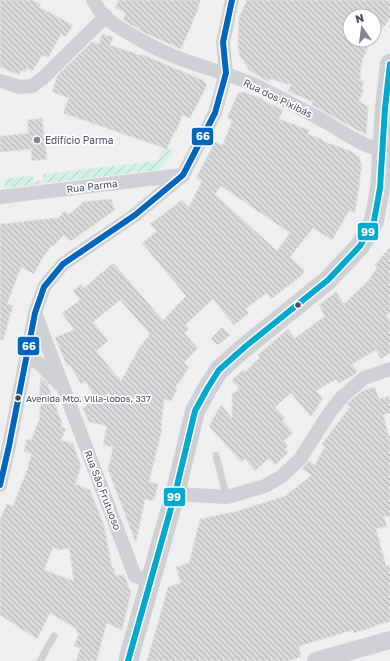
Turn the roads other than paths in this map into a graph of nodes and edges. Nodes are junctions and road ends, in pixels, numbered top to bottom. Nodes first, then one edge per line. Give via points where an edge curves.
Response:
1 (93, 0) edge
2 (232, 0) edge
3 (106, 16) junction
4 (390, 64) edge
5 (226, 73) junction
6 (0, 80) edge
7 (386, 151) edge
8 (183, 175) junction
9 (0, 197) edge
10 (35, 313) junction
11 (26, 356) junction
12 (390, 369) edge
13 (65, 390) junction
14 (216, 455) dead end
15 (0, 485) edge
16 (175, 494) junction
17 (227, 497) junction
18 (150, 582) junction
19 (54, 636) dead end
20 (390, 640) edge
21 (347, 657) edge
22 (40, 661) edge
23 (128, 661) edge
24 (316, 661) edge

1 - 3 street, Rua dos Pixibás
2 - 5 street via 223,42
3 - 5 street, Rua dos Pixibás via 118,27 172,56
3 - 6 street via 32,86 20,87
4 - 7 main road via 385,108
5 - 7 street, Rua dos Pixibás via 256,86 355,139
5 - 8 street via 214,113
7 - 16 main road via 374,221 360,246 328,280 220,370 207,389 195,411
8 - 9 street, Rua Parma
8 - 10 street via 135,215 63,264 44,287
10 - 11 street
10 - 13 street, Rua São Frutuoso
11 - 13 street, Rua São Frutuoso via 40,364
11 - 15 street
12 - 17 street via 364,378 343,396 300,459 282,476 265,486
13 - 18 street, Rua São Frutuoso via 136,576
14 - 17 lane
16 - 17 street
16 - 18 main road
18 - 23 main road
19 - 22 lane
20 - 21 street
21 - 24 street

